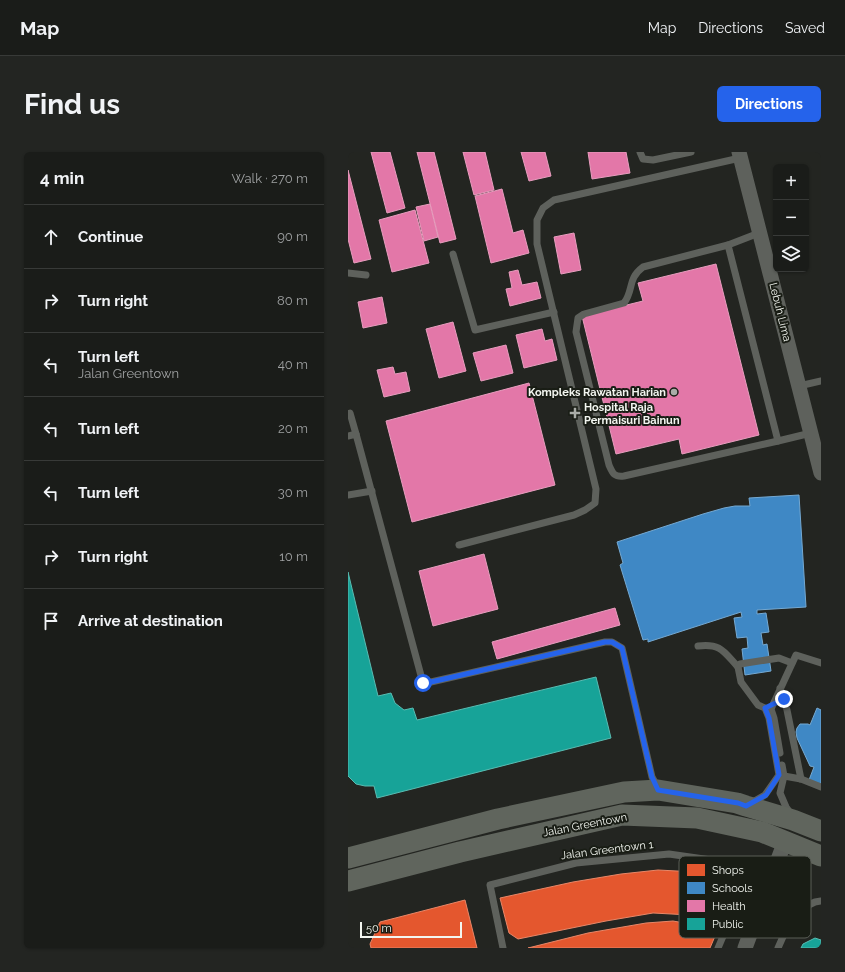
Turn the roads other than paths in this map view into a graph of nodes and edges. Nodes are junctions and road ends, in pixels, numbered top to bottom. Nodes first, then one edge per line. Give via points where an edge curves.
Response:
1 (640, 152) edge
2 (691, 152) edge
3 (739, 155) edge
4 (759, 233) junction
5 (728, 245) junction
6 (453, 254) dead end
7 (348, 273) edge
8 (366, 275) dead end
9 (554, 312) junction
10 (821, 381) edge
11 (799, 386) junction
12 (350, 413) dead end
13 (811, 433) junction
14 (356, 434) junction
15 (348, 436) edge
16 (778, 441) junction
17 (821, 473) edge
18 (372, 490) junction
19 (348, 495) edge
20 (459, 545) dead end
21 (698, 646) dead end
22 (792, 663) junction
23 (821, 663) edge
24 (738, 667) junction
25 (780, 688) junction
26 (784, 699) junction
27 (773, 704) junction
28 (765, 708) junction
29 (784, 776) junction
30 (801, 778) junction
31 (821, 787) edge
32 (658, 790) junction
33 (746, 806) junction
34 (776, 815) junction
35 (809, 826) edge
36 (785, 841) junction
37 (684, 856) edge
38 (779, 856) edge
39 (821, 856) edge
40 (348, 858) edge
41 (356, 879) edge
42 (348, 892) edge
43 (821, 901) edge
44 (811, 904) edge
45 (722, 938) edge
46 (749, 938) edge
47 (782, 938) edge
48 (503, 948) edge
49 (718, 948) edge
50 (745, 948) edge
51 (778, 948) edge

1 - 2 lane via 643,159 653,160
3 - 4 street, Lebuh Lima
3 - 9 lane via 554,200 543,208 537,220 537,244
4 - 5 lane
4 - 11 street, Lebuh Lima
5 - 16 lane
5 - 16 lane via 643,268 633,278 628,299 624,303 578,318 576,332 609,465 612,473 624,476
6 - 9 lane via 475,330
7 - 8 lane
9 - 20 lane via 596,489 595,503 574,515
10 - 11 lane
11 - 13 street, Lebuh Lima
12 - 14 lane
13 - 16 lane
13 - 17 street, Lebuh Lima
14 - 15 lane
14 - 18 lane
18 - 19 lane
18 - 32 lane via 423,683 612,642 622,648 652,777
21 - 24 lane via 716,646
22 - 23 lane via 796,654
22 - 24 lane via 780,658 740,664
22 - 25 lane
24 - 28 lane via 741,682 758,704
25 - 26 lane
25 - 27 lane
26 - 27 lane
26 - 30 lane
27 - 28 lane
27 - 29 lane via 771,709
28 - 33 lane via 779,775 766,795
29 - 30 lane
29 - 35 lane via 780,793 786,807
30 - 31 lane
32 - 33 main road
32 - 40 main road via 624,792 498,819
33 - 34 main road
34 - 35 main road
34 - 36 street
35 - 36 street
36 - 38 street
36 - 39 main road, Jalan Greentown
36 - 41 main road, Jalan Greentown via 762,832 698,818 622,815
37 - 48 lane, Jalan Greentown 1 via 668,854 576,863 490,885
41 - 42 main road
43 - 44 lane
45 - 49 lane
46 - 50 street
47 - 51 lane

